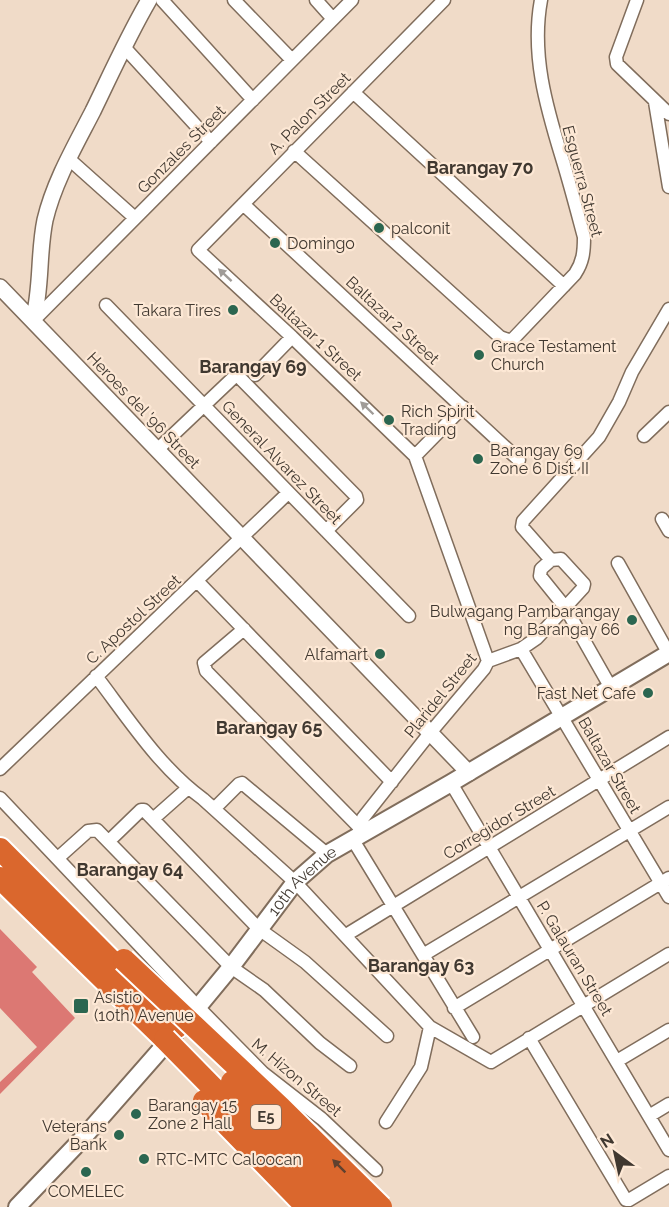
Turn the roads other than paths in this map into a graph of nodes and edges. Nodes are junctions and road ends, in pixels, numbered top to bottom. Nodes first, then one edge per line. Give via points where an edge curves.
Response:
1 (149, 0) edge
2 (162, 0) edge
3 (234, 0) edge
4 (316, 0) edge
5 (352, 0) edge
6 (444, 0) edge
7 (541, 0) edge
8 (637, 0) edge
9 (333, 19) junction
10 (124, 46) junction
11 (292, 60) junction
12 (353, 92) junction
13 (253, 100) junction
14 (656, 102) junction
15 (669, 114) edge
16 (211, 142) junction
17 (294, 151) junction
18 (69, 159) junction
19 (669, 187) edge
20 (243, 204) junction
21 (135, 218) junction
22 (198, 250) joint
23 (564, 286) junction
24 (0, 287) edge
25 (106, 305) dead end
26 (669, 309) edge
27 (33, 321) junction
28 (292, 337) junction
29 (255, 375) dead end
30 (204, 407) junction
31 (463, 407) junction
32 (669, 412) edge
33 (644, 435) dead end
34 (157, 450) junction
35 (412, 452) junction
36 (519, 460) dead end
37 (288, 493) junction
38 (662, 519) dead end
39 (326, 531) junction
40 (669, 531) edge
41 (242, 538) junction
42 (551, 560) junction
43 (618, 563) dead end
44 (197, 581) junction
45 (565, 607) junction
46 (409, 616) dead end
47 (244, 629) junction
48 (521, 649) junction
49 (669, 653) edge
50 (488, 661) junction
51 (96, 676) junction
52 (611, 688) junction
53 (563, 716) junction
54 (430, 733) junction
55 (669, 737) edge
56 (0, 769) edge
57 (469, 773) junction
58 (599, 780) junction
59 (392, 782) junction
60 (451, 783) junction
61 (188, 788) junction
62 (0, 798) edge
63 (669, 807) edge
64 (214, 809) junction
65 (153, 819) junction
66 (630, 831) junction
67 (359, 834) junction
68 (109, 841) junction
69 (0, 847) edge
70 (490, 847) junction
71 (327, 854) junction
72 (58, 857) junction
73 (0, 878) edge
74 (665, 880) edge
75 (295, 882) junction
76 (0, 884) edge
77 (519, 897) junction
78 (669, 897) edge
79 (394, 905) junction
80 (259, 929) junction
81 (346, 935) junction
82 (550, 950) junction
83 (669, 954) edge
84 (423, 955) junction
85 (231, 967) junction
86 (584, 1006) junction
87 (198, 1007) junction
88 (454, 1008) junction
89 (430, 1027) junction
90 (669, 1029) edge
91 (387, 1036) dead end
92 (472, 1037) dead end
93 (529, 1038) junction
94 (617, 1061) junction
95 (350, 1066) dead end
96 (669, 1104) edge
97 (649, 1116) junction
98 (386, 1122) dead end
99 (669, 1150) edge
100 (376, 1170) dead end
101 (669, 1176) edge
102 (17, 1207) edge
103 (307, 1207) edge
104 (330, 1207) edge
105 (355, 1207) edge
106 (381, 1207) edge

1 - 10 street
2 - 13 street
3 - 11 street
4 - 9 street
5 - 9 street, Gonzales Street
6 - 12 street, A. Palon Street
7 - 23 street, Esguerra Street via 539,46 545,101 584,237 582,264
8 - 14 street via 616,57 617,64
9 - 11 street, Gonzales Street
10 - 16 street
10 - 18 street
11 - 13 street, Gonzales Street
12 - 17 street, A. Palon Street
12 - 23 street
13 - 16 street, Gonzales Street
14 - 15 street
14 - 19 street
16 - 21 street, Gonzales Street
17 - 20 street, A. Palon Street
17 - 23 street, Esguerra Street via 500,337 513,339 522,332
18 - 21 street
18 - 27 street via 45,220
20 - 22 street, A. Palon Street
20 - 31 street, Baltazar 2 Street
21 - 27 street, Gonzales Street
28 -> 22 street, Baltazar 1 Street
24 - 27 street, Heroes del '96 Street
25 - 30 street, General Alvarez Street
26 - 42 street via 599,437 524,520 522,528
27 - 34 street, Heroes del '96 Street
28 - 29 street
35 -> 28 street, Baltazar 1 Street
30 - 34 street
30 - 37 street, General Alvarez Street
30 - 39 street via 237,377 258,396 356,496 357,500
31 - 35 street
31 - 36 street, Baltazar 2 Street
32 - 33 street
34 - 41 street, Heroes del '96 Street
35 - 50 street, Baltazar 1 Street
37 - 39 street, General Alvarez Street
37 - 41 street, C. Apostol Street
38 - 40 street
39 - 46 street, General Alvarez Street
41 - 44 street, C. Apostol Street
41 - 54 street, Heroes del '96 Street
42 - 45 street via 541,569 540,576
42 - 45 street, Plaridel Street via 561,559 584,584
43 - 49 street
44 - 47 street
44 - 51 street, C. Apostol Street
45 - 48 street, Plaridel Street via 537,638
45 - 52 street
47 - 59 street
47 - 67 street via 204,663 206,671
48 - 50 street, Plaridel Street
48 - 53 street, Baltazar Street
49 - 52 main road, 10th Avenue
50 - 54 street, Plaridel Street
51 - 56 street, C. Apostol Street
51 - 61 street via 156,754
52 - 53 main road, 10th Avenue
53 - 57 main road, 10th Avenue
53 - 58 street, Baltazar Street
54 - 57 street, Heroes del '96 Street
54 - 59 street, Plaridel Street
55 - 58 street, Corregidor Street
57 - 60 main road, 10th Avenue
58 - 66 street, Baltazar Street
58 - 70 street, Corregidor Street
59 - 67 street, Plaridel Street via 363,818
60 - 67 main road, 10th Avenue
60 - 70 street, P. Galauran Street
61 - 64 street
61 - 65 street
62 - 72 street, M. Hizon Street
63 - 66 street
64 - 71 street via 242,783
64 - 75 street
65 - 68 street via 141,810
65 - 80 street
66 - 74 street, Baltazar Street
66 - 77 street
67 - 71 main road, 10th Avenue
67 - 79 street
68 - 72 street via 92,829
68 - 85 street
69 - 105 highway, E5, bridge
106 -> 69 highway, bridge via 50,888
70 - 77 street, P. Galauran Street
70 - 79 street, Corregidor Street
71 - 75 main road, 10th Avenue
72 - 87 street, M. Hizon Street
73 - 104 highway, E5, bridge
74 - 78 street, Baltazar Street
74 - 82 street
75 - 80 main road, 10th Avenue
75 - 81 street
76 - 103 highway, bridge
77 - 82 street, P. Galauran Street
77 - 84 street
79 - 81 street, Corregidor Street
79 - 84 street
80 - 85 main road, 10th Avenue
80 - 91 street via 305,962
81 - 89 street
82 - 86 street, P. Galauran Street
82 - 88 street
83 - 86 street
84 - 88 street
85 - 87 main road, 10th Avenue
85 - 95 street via 264,990
86 - 93 street
86 - 94 street, P. Galauran Street
87 - 100 street, M. Hizon Street via 263,1073 322,1119
87 - 102 main road, 10th Avenue
88 - 92 street
89 - 93 street via 491,1062
89 - 98 street via 421,1067
90 - 94 street
93 - 101 street via 626,1200
94 - 97 street, P. Galauran Street
96 - 97 street
97 - 99 street, P. Galauran Street

